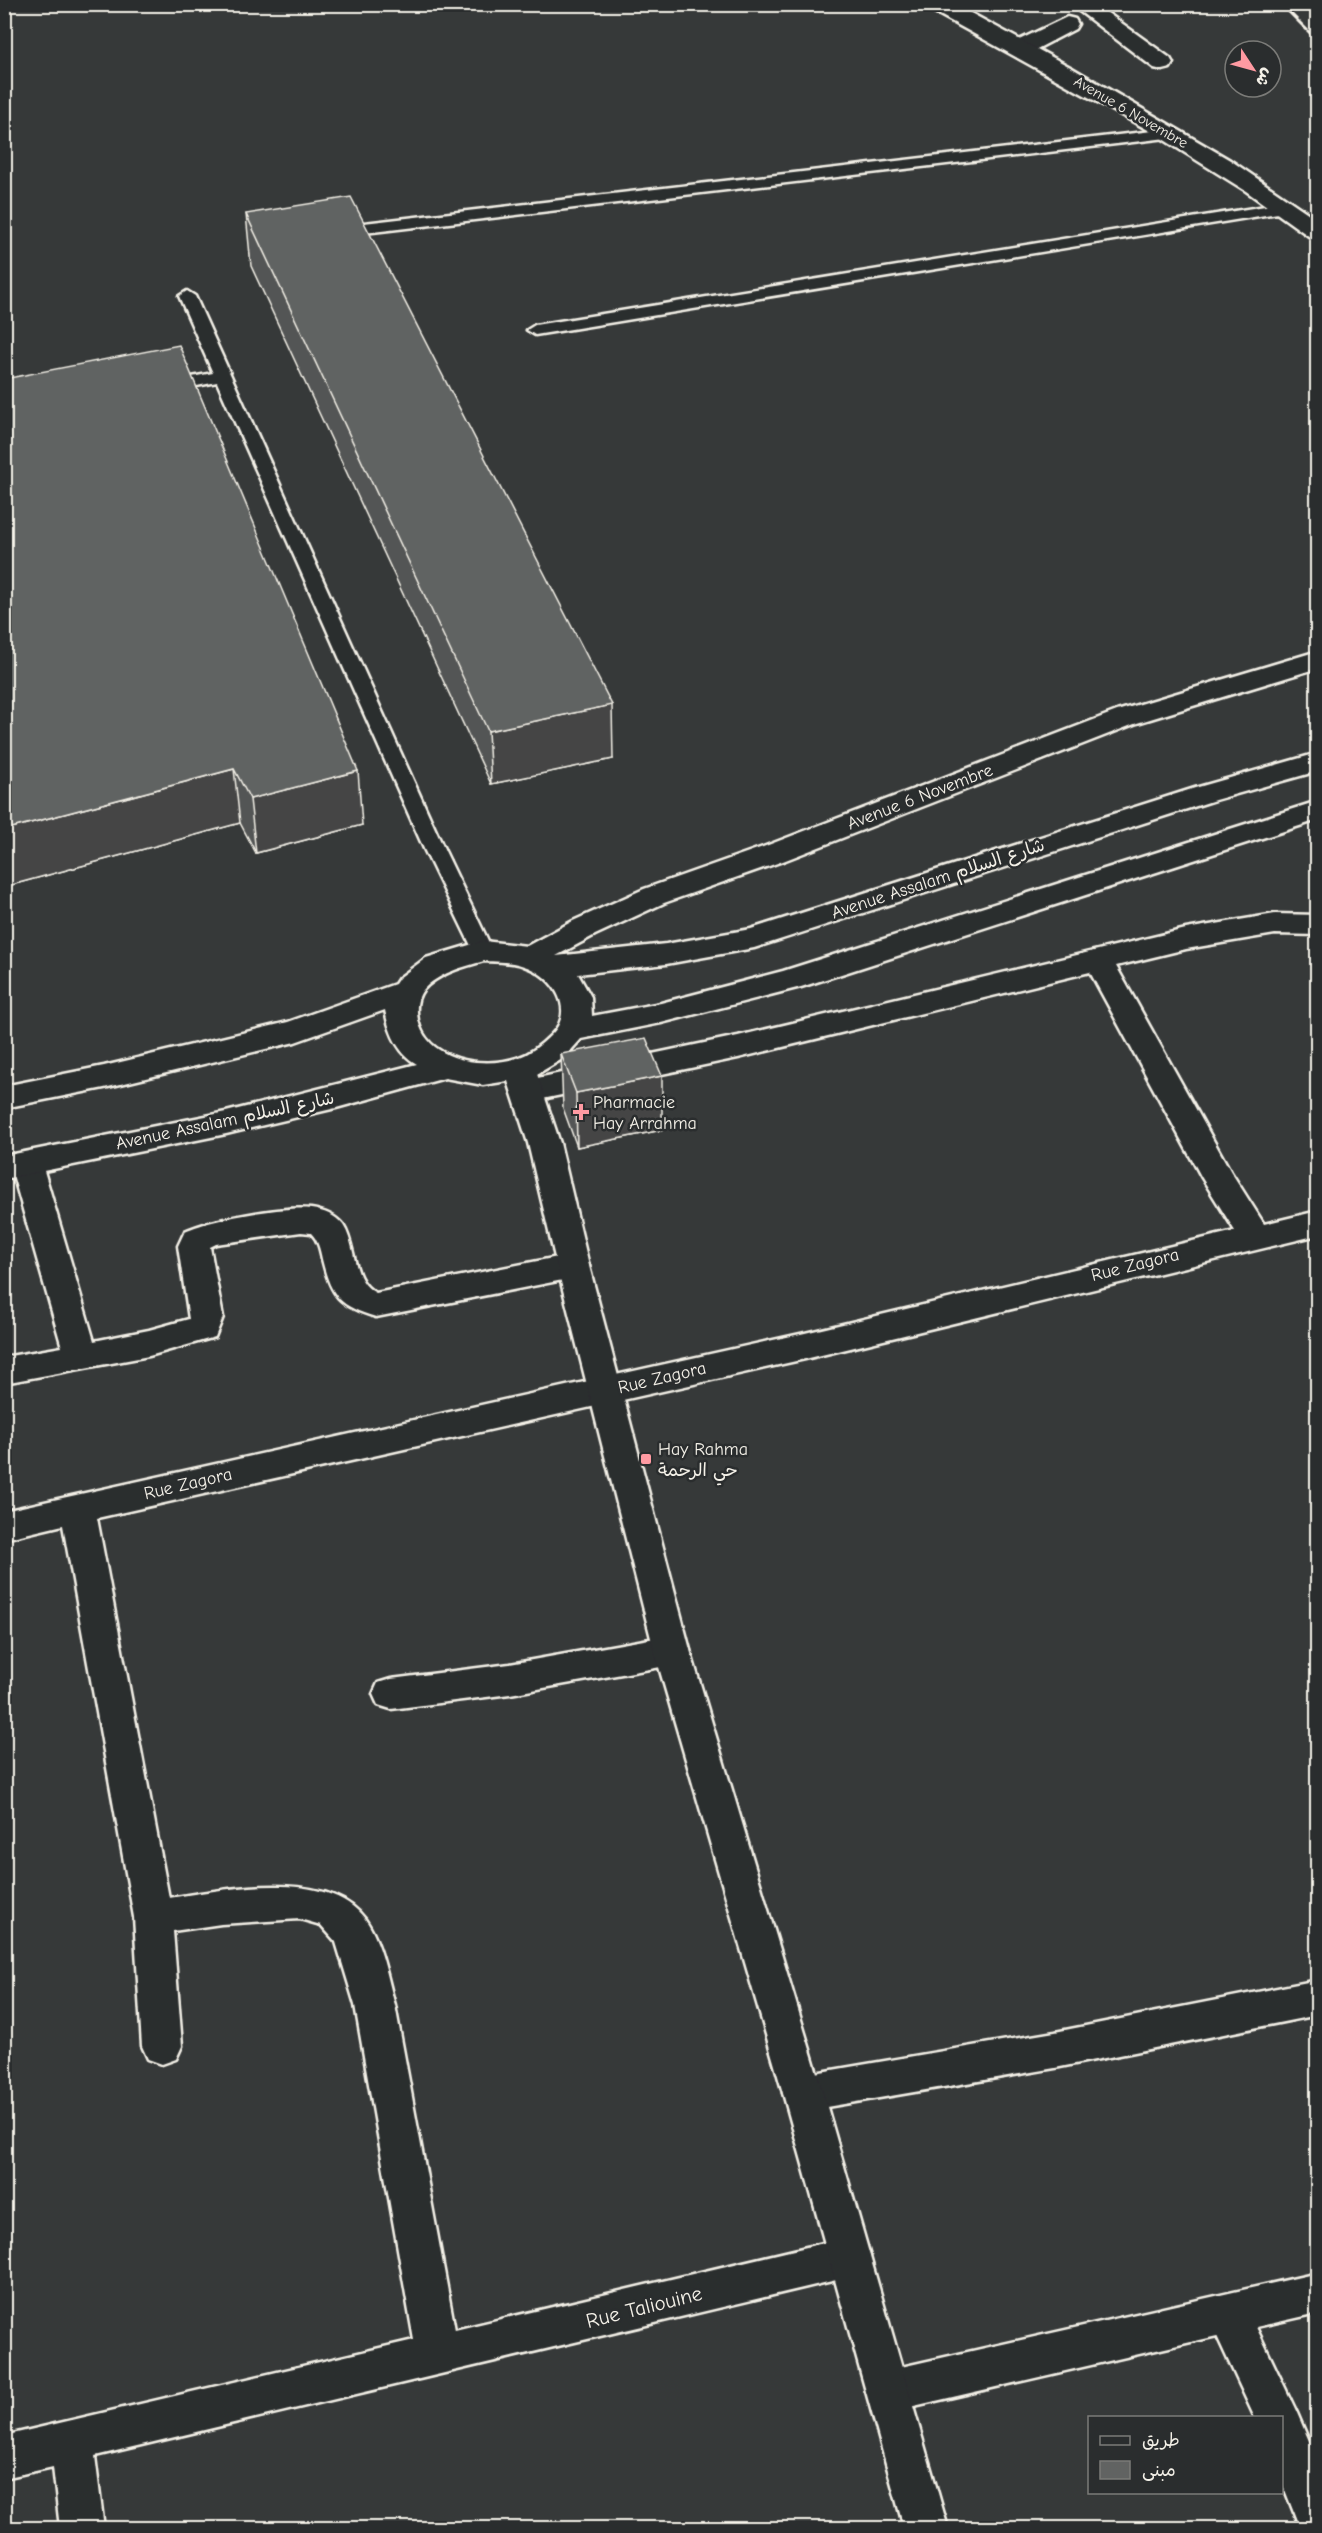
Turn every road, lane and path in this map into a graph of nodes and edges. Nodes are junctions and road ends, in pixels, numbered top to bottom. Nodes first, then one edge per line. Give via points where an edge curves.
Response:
1 (937, 4) edge
2 (1069, 12) edge
3 (1021, 48) junction
4 (1162, 63) dead end
5 (1170, 134) junction
6 (1284, 208) junction
7 (364, 228) edge
8 (1317, 232) edge
9 (187, 296) dead end
10 (536, 330) dead end
11 (223, 376) junction
12 (154, 389) edge
13 (1317, 659) edge
14 (1317, 762) edge
15 (1317, 810) edge
16 (654, 896) junction
17 (1317, 925) edge
18 (693, 949) junction
19 (483, 951) junction
20 (541, 962) junction
21 (1099, 962) junction
22 (405, 992) junction
23 (573, 1030) junction
24 (445, 1067) junction
25 (524, 1080) junction
26 (4, 1097) edge
27 (15, 1166) edge
28 (1317, 1223) edge
29 (1255, 1236) junction
30 (573, 1266) junction
31 (81, 1354) junction
32 (4, 1370) edge
33 (606, 1390) junction
34 (78, 1509) junction
35 (4, 1525) edge
36 (672, 1650) junction
37 (391, 1694) dead end
38 (153, 1917) junction
39 (1317, 1997) edge
40 (162, 2046) dead end
41 (803, 2093) junction
42 (849, 2257) junction
43 (1317, 2293) edge
44 (1227, 2312) junction
45 (438, 2356) junction
46 (888, 2391) junction
47 (1276, 2416) edge
48 (1283, 2433) edge
49 (72, 2443) junction
50 (4, 2457) edge
51 (1317, 2518) edge
52 (82, 2529) edge
53 (926, 2529) edge

1 - 3 street, Avenue 6 Novembre
2 - 3 street
2 - 4 street
3 - 5 street, Avenue 6 Novembre
5 - 6 street, Avenue 6 Novembre
5 - 7 lane
6 - 8 street, Avenue 6 Novembre
6 - 10 lane
9 - 11 lane
11 - 12 lane
11 - 19 lane
13 - 16 street, Avenue 6 Novembre via 1127,717
14 - 18 street, Avenue Assalam شارع السلام via 754,938
15 - 23 street via 790,980 661,1013
16 - 18 street via 628,917 630,931 657,945
16 - 20 street, Avenue 6 Novembre via 584,928
17 - 21 street via 1264,926 1186,939
18 - 20 street, Avenue Assalam شارع السلام
19 - 20 street via 508,952
19 - 22 street via 436,964 417,976
20 - 23 street via 567,980 576,996 578,1013
21 - 25 street via 738,1047
21 - 29 street via 1218,1178
22 - 24 street via 399,1009 400,1026 424,1056
22 - 26 street via 295,1031
23 - 25 street
24 - 25 street
24 - 27 street, Avenue Assalam شارع السلام via 310,1103
25 - 30 street via 544,1143
27 - 31 street
28 - 29 street, Rue Zagora
29 - 33 street, Rue Zagora
30 - 31 street via 376,1305 360,1301 352,1293 326,1226 315,1221 210,1233 197,1239 194,1246 206,1317 203,1328 149,1343
30 - 33 street
31 - 32 street
33 - 34 street, Rue Zagora
33 - 36 street
34 - 35 street, Rue Zagora
34 - 38 street
36 - 37 street via 510,1679
36 - 41 street
38 - 40 street
38 - 45 street via 220,1906 300,1902 333,1913 351,1932 375,2006
39 - 41 street via 1055,2050
41 - 42 street
42 - 45 street, Rue Taliouine
42 - 46 street
43 - 44 street
44 - 46 street
44 - 47 street
45 - 49 street, Rue Taliouine
46 - 53 street
48 - 51 street
49 - 50 street, Rue Taliouine
49 - 52 street

